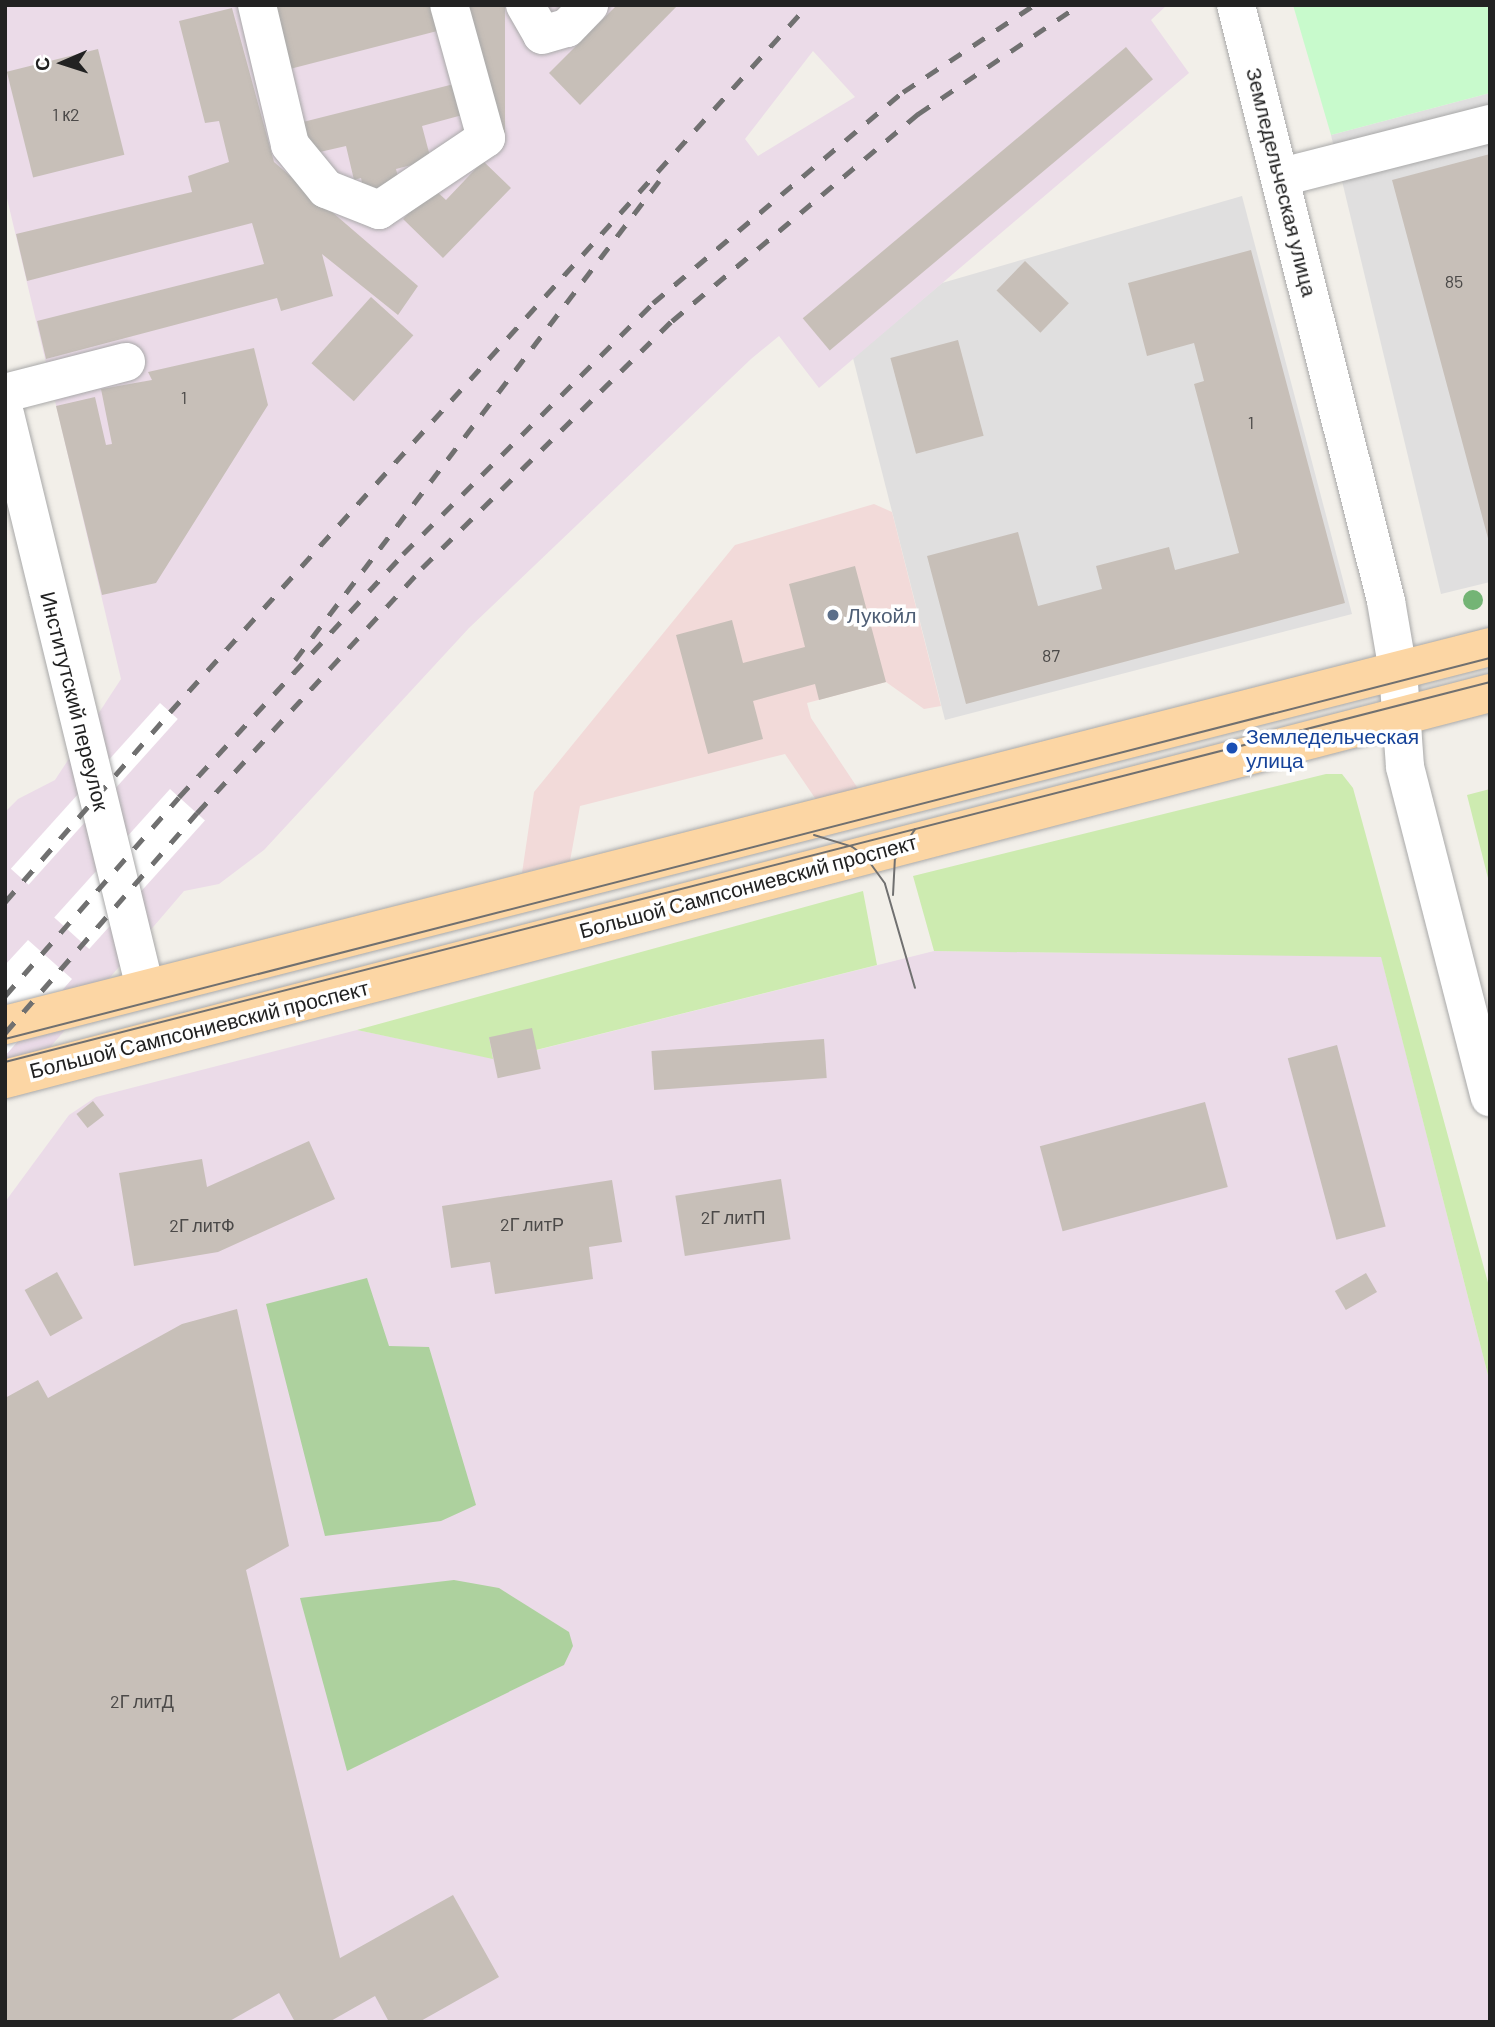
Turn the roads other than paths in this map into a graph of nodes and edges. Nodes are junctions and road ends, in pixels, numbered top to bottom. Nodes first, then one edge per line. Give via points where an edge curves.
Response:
1 (257, 5) edge
2 (449, 5) edge
3 (525, 5) edge
4 (589, 5) edge
5 (1236, 5) edge
6 (1490, 124) edge
7 (1282, 177) junction
8 (126, 362) dead end
9 (5, 393) edge
10 (5, 414) edge
11 (1490, 647) edge
12 (1398, 671) junction
13 (1490, 693) edge
14 (1401, 716) junction
15 (145, 988) junction
16 (5, 1025) edge
17 (5, 1079) edge
18 (1490, 1097) edge

1 - 2 street via 290,145 326,188 379,210 486,138
3 - 4 street via 542,35 567,28
5 - 7 street, Земледельческая улица
6 - 7 street
7 - 12 street, Земледельческая улица via 1386,601
8 - 9 street
10 - 15 street, Институтский переулок
11 - 12 main road
12 - 14 street, Земледельческая улица
12 - 15 main road
13 - 14 main road, Большой Сампсониевский проспект
14 - 17 main road, Большой Сампсониевский проспект
14 - 18 street, Земледельческая улица via 1405,766
15 - 16 main road

